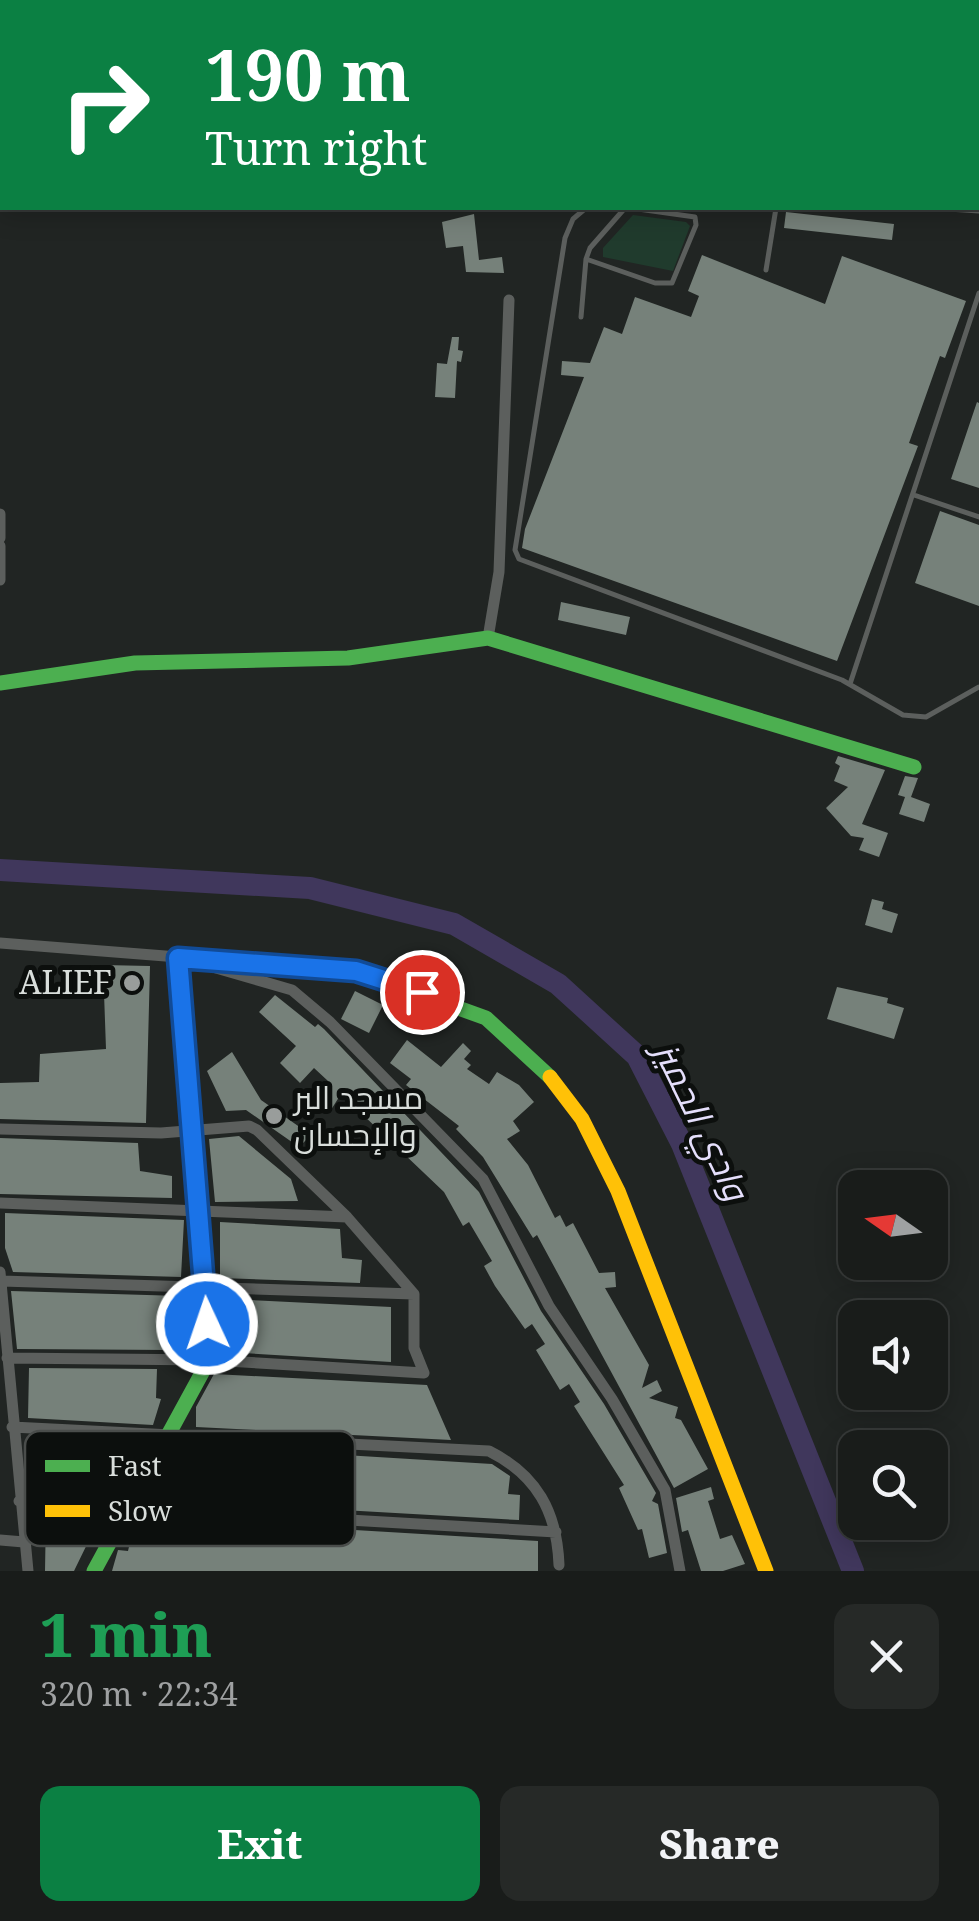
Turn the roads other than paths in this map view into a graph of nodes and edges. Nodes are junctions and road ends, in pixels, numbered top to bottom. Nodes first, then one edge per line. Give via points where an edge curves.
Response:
1 (584, 210) edge
2 (626, 210) edge
3 (645, 210) edge
4 (776, 210) edge
5 (586, 259) junction
6 (766, 270) dead end
7 (979, 293) edge
8 (509, 300) dead end
9 (581, 317) dead end
10 (914, 495) junction
11 (0, 514) edge
12 (979, 517) edge
13 (0, 542) edge
14 (0, 580) edge
15 (488, 638) junction
16 (0, 683) edge
17 (850, 684) junction
18 (979, 687) edge
19 (914, 767) dead end
20 (0, 943) edge
21 (178, 958) junction
22 (0, 1129) edge
23 (194, 1132) junction
24 (0, 1203) edge
25 (201, 1213) junction
26 (347, 1217) junction
27 (1, 1276) edge
28 (206, 1288) junction
29 (414, 1294) junction
30 (7, 1358) junction
31 (209, 1360) junction
32 (12, 1428) junction
33 (70, 1431) edge
34 (170, 1431) edge
35 (355, 1444) edge
36 (0, 1457) edge
37 (15, 1458) junction
38 (19, 1501) junction
39 (25, 1501) edge
40 (355, 1521) edge
41 (556, 1532) junction
42 (0, 1540) edge
43 (24, 1542) junction
44 (107, 1546) edge
45 (559, 1565) dead end
46 (28, 1571) edge
47 (94, 1571) edge
48 (680, 1571) edge
49 (766, 1571) edge

1 - 17 lane via 565,238 518,559
2 - 5 lane
3 - 5 lane via 695,216 672,283
4 - 6 lane
5 - 9 lane
7 - 10 lane
8 - 15 street via 499,572
10 - 12 lane
10 - 17 lane
11 - 13 street
13 - 14 street
15 - 16 street via 348,658 136,664
15 - 19 street
17 - 18 lane via 903,715 926,717
20 - 21 street
21 - 23 street
21 - 48 street via 292,990 483,1180 549,1306 665,1490
21 - 49 street via 356,971 486,1018 543,1067 582,1118 618,1192
22 - 23 street
23 - 25 street
23 - 26 street via 257,1130
24 - 25 street
25 - 26 street
25 - 28 street
26 - 29 street
27 - 28 street
27 - 30 street
28 - 29 street
28 - 31 street
29 - 31 street via 414,1348 424,1373
30 - 31 street
30 - 32 street
31 - 34 street
32 - 33 street
32 - 37 street
35 - 41 street via 489,1450 513,1462 536,1488 554,1514
36 - 37 street
37 - 38 street
38 - 39 street
38 - 43 street
40 - 41 street
41 - 45 street
42 - 43 street
43 - 46 street
44 - 47 street

